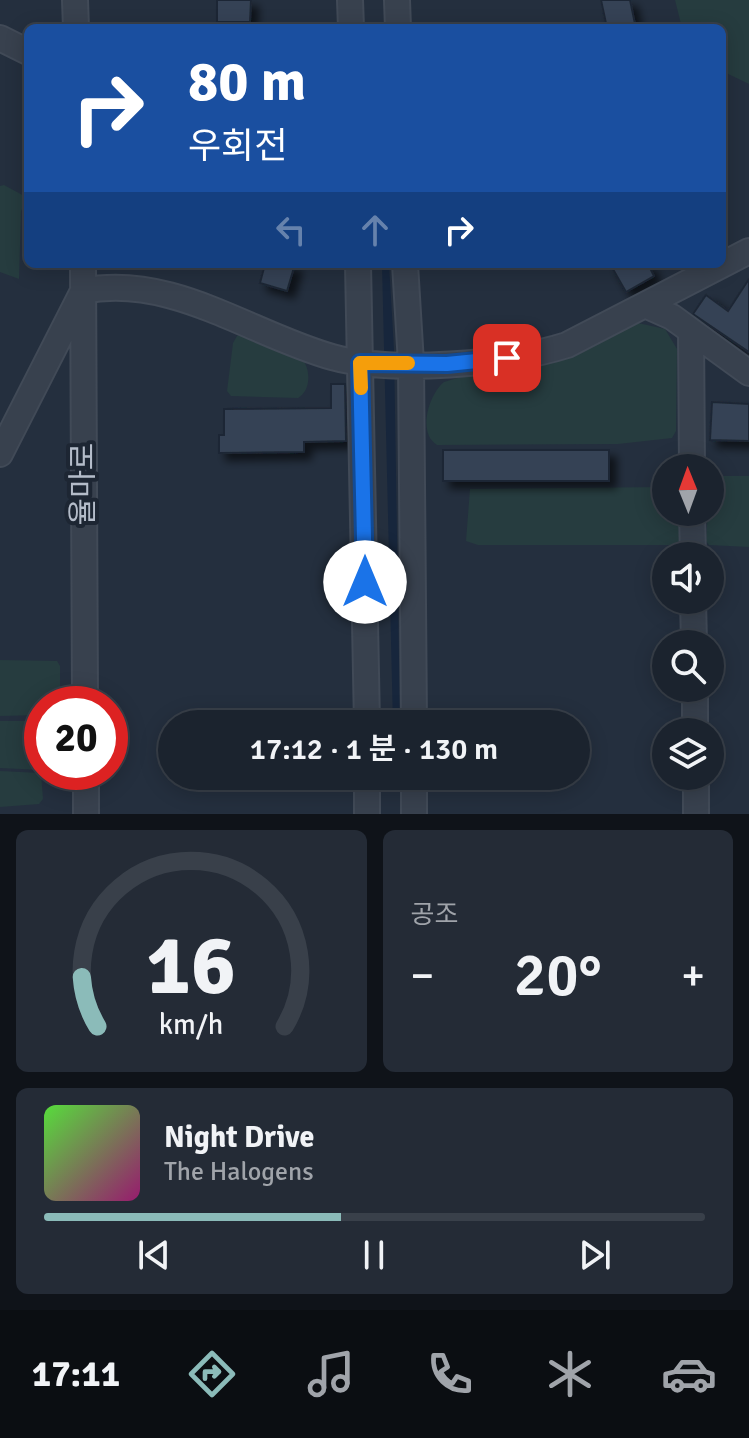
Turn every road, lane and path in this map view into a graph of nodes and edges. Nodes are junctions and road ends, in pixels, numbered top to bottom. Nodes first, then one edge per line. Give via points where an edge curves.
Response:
1 (75, 0) edge
2 (350, 0) edge
3 (397, 0) edge
4 (76, 24) edge
5 (351, 24) edge
6 (398, 24) edge
7 (0, 38) edge
8 (24, 50) edge
9 (749, 251) edge
10 (726, 263) edge
11 (83, 268) edge
12 (358, 268) edge
13 (405, 268) edge
14 (716, 268) edge
15 (83, 291) junction
16 (645, 305) junction
17 (691, 331) junction
18 (411, 363) junction
19 (363, 364) junction
20 (749, 373) edge
21 (0, 454) edge
22 (692, 454) edge
23 (85, 686) edge
24 (367, 710) edge
25 (414, 710) edge
26 (86, 790) edge
27 (367, 790) edge
28 (414, 790) edge
29 (696, 790) edge
30 (86, 814) edge
31 (367, 814) edge
32 (414, 814) edge
33 (696, 814) edge

1 - 4 street
2 - 5 street
3 - 6 street
7 - 8 street
9 - 10 street
11 - 15 street, 율마로
12 - 19 street
13 - 18 street
14 - 16 street
15 - 19 street via 109,286 146,289
15 - 21 street
15 - 23 street, 율마로
16 - 17 street
16 - 18 street via 538,354
17 - 20 street
17 - 22 street
18 - 19 street
18 - 25 street
19 - 24 street
26 - 30 street
27 - 31 street
28 - 32 street
29 - 33 street

